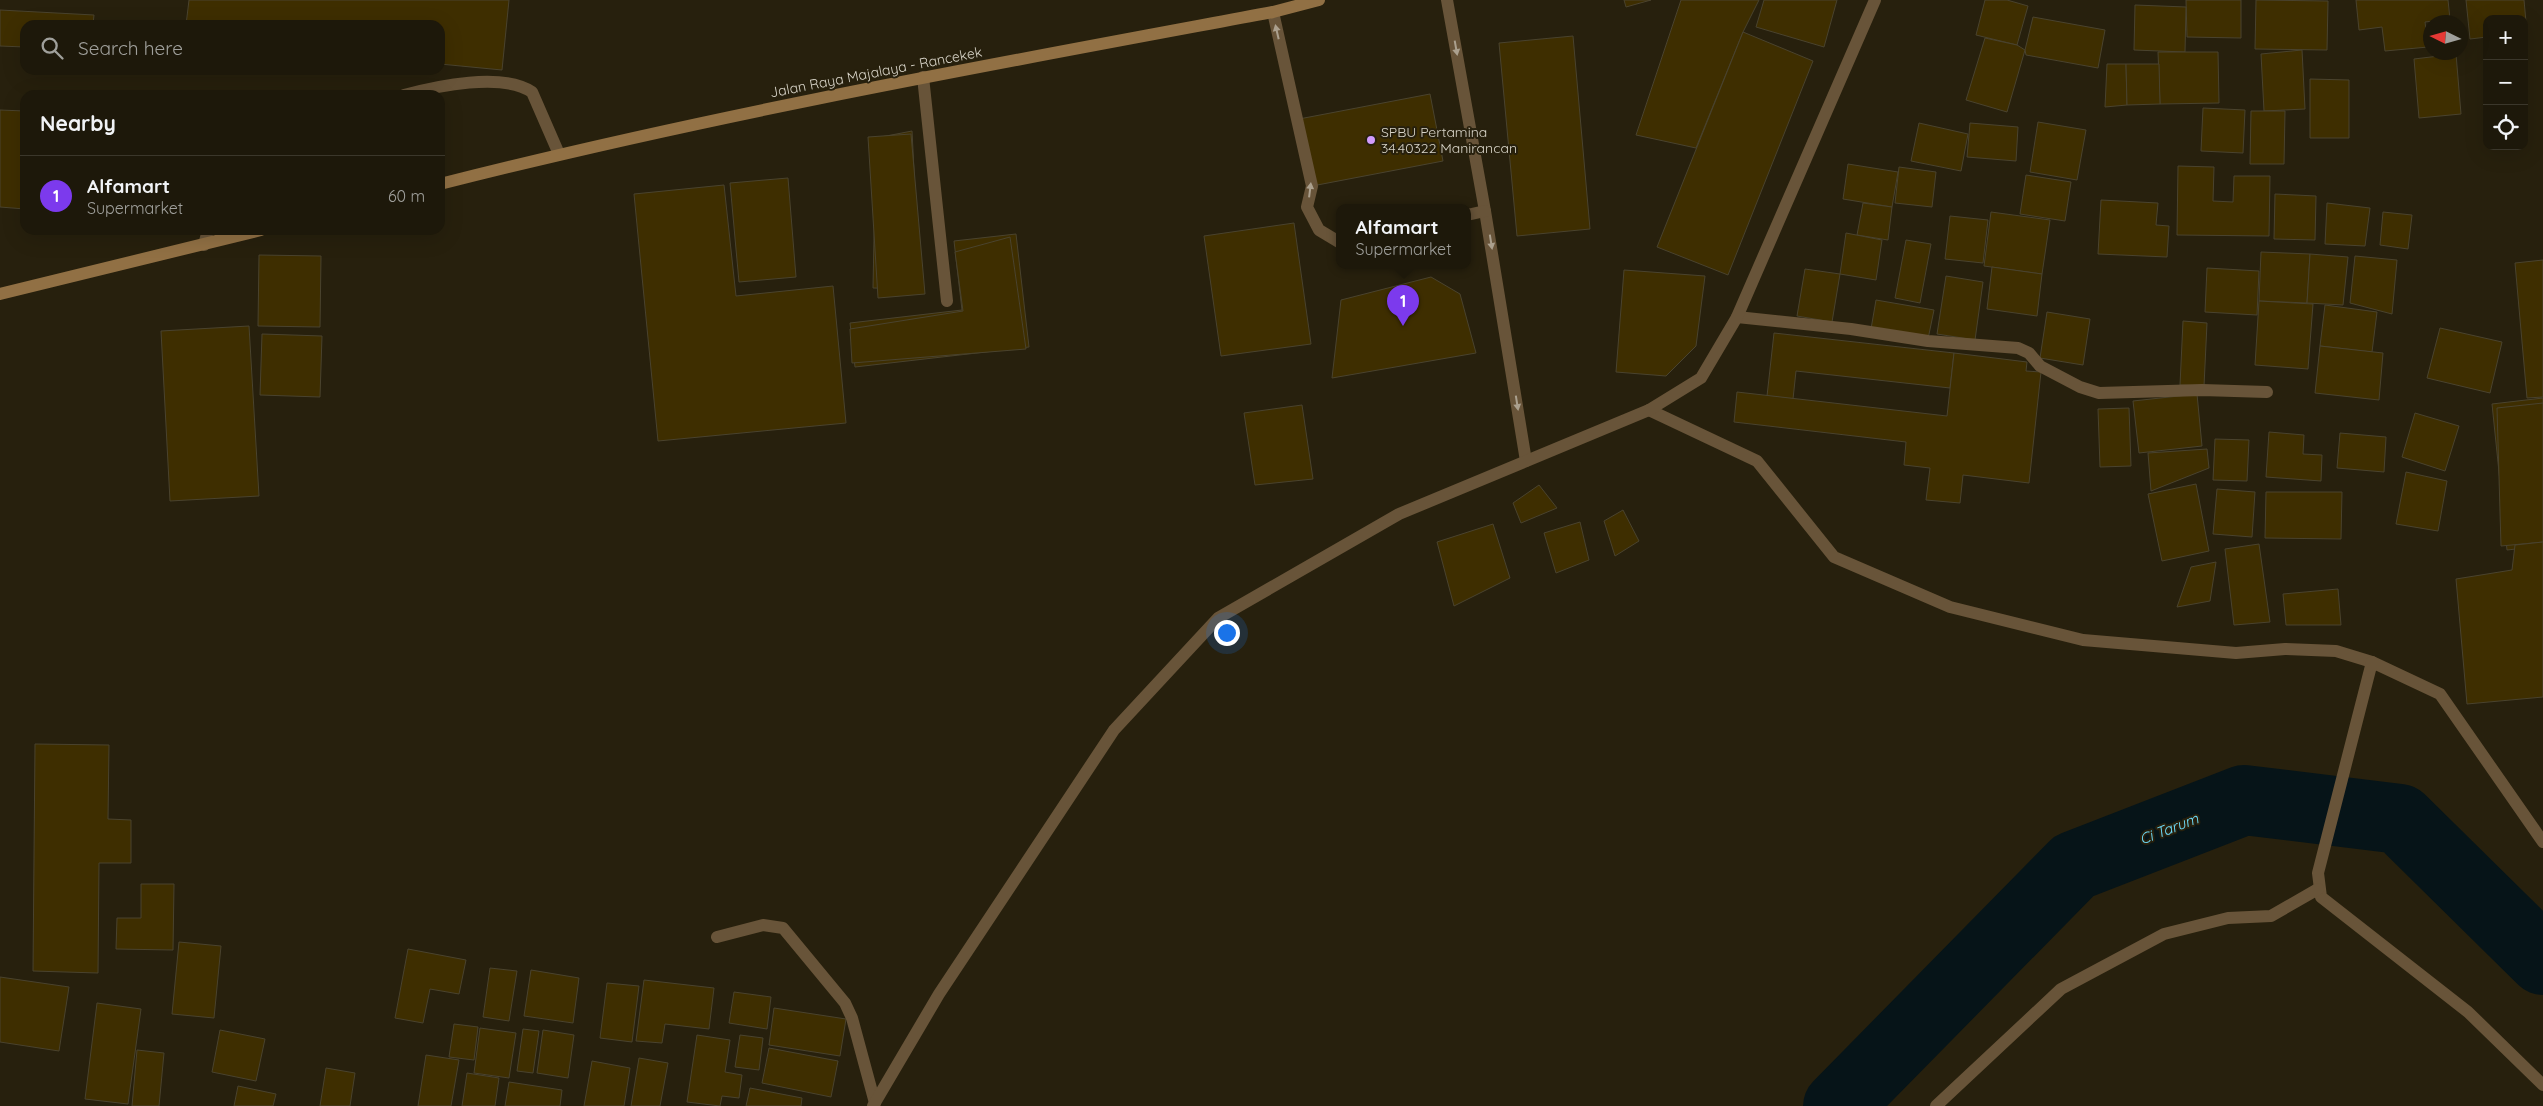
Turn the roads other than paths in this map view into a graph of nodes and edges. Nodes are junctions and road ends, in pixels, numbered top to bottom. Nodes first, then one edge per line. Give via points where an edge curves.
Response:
1 (1319, 0) edge
2 (1447, 0) edge
3 (1875, 0) edge
4 (1273, 12) junction
5 (923, 77) junction
6 (436, 90) edge
7 (559, 154) junction
8 (445, 183) edge
9 (1486, 211) junction
10 (1471, 214) edge
11 (207, 235) edge
12 (242, 235) edge
13 (1336, 240) edge
14 (204, 245) junction
15 (0, 294) edge
16 (946, 301) dead end
17 (1737, 317) junction
18 (2267, 392) dead end
19 (1649, 410) junction
20 (1526, 461) junction
21 (2372, 662) junction
22 (2543, 842) edge
23 (2318, 889) junction
24 (717, 937) dead end
25 (2543, 1085) edge
26 (874, 1104) edge
27 (1936, 1106) edge

1 - 4 main road, Jalan Raya Majalaya - Rancekek
2 -> 9 street
3 - 17 street
4 - 5 main road, Jalan Raya Majalaya - Rancekek
13 -> 4 street via 1319,230 1307,207 1312,186
5 - 7 main road, Jalan Raya Majalaya - Rancekek
5 - 16 street
6 - 7 street via 486,82 524,87 532,92
7 - 8 main road, Jalan Raya Majalaya - Rancekek
9 - 10 street
9 -> 20 street
11 - 14 street
12 - 14 main road
14 - 15 main road
17 - 18 street via 1928,341 2018,348 2029,353 2040,366 2098,393
17 - 19 street via 1701,378
19 - 20 street
19 - 21 street via 1757,461 1834,557 1950,607 2083,640 2236,653 2285,649 2336,651
20 - 26 street via 1399,514 1218,618 1114,730 939,994
21 - 22 street via 2440,694
21 - 23 street via 2318,874
23 - 25 street via 2330,905 2468,1012
23 - 27 street via 2271,916 2228,918 2164,934 2062,989
24 - 26 street via 763,924 783,928 849,1010

